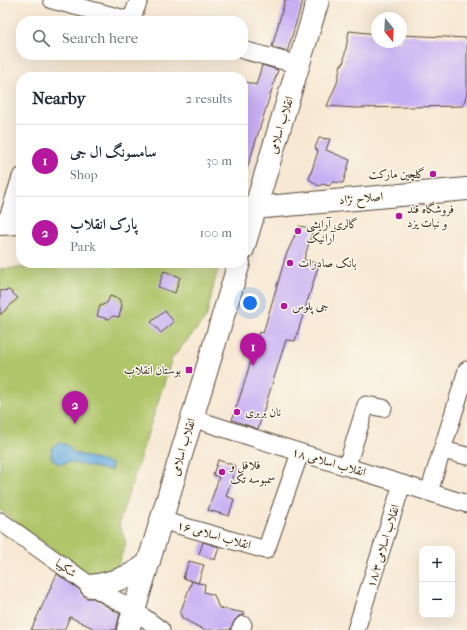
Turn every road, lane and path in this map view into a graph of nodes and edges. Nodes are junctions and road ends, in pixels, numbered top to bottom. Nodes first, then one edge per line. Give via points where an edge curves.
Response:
1 (52, 0) edge
2 (139, 0) edge
3 (318, 0) edge
4 (113, 16) edge
5 (134, 16) edge
6 (248, 51) edge
7 (299, 65) junction
8 (467, 189) edge
9 (16, 197) edge
10 (249, 209) edge
11 (9, 224) edge
12 (237, 268) edge
13 (467, 370) edge
14 (383, 408) dead end
15 (192, 418) junction
16 (442, 450) junction
17 (300, 453) junction
18 (467, 456) edge
19 (347, 466) junction
20 (402, 484) junction
21 (429, 492) junction
22 (467, 504) edge
23 (161, 520) junction
24 (0, 521) edge
25 (149, 562) junction
26 (91, 586) junction
27 (131, 620) edge
28 (161, 630) edge
29 (356, 630) edge

1 - 4 street
2 - 5 street
3 - 7 main road, انقلاب اسلامی
6 - 7 street
7 - 10 main road, انقلاب اسلامی
8 - 10 main road, اصلاح نژاد
9 - 11 street
12 - 15 main road, انقلاب اسلامی
13 - 16 street
14 - 19 street via 366,405
15 - 17 street, ۱۸ انقلاب اسلامی
15 - 23 main road, انقلاب اسلامی
16 - 18 street
16 - 21 street
17 - 19 street, ۱۸ انقلاب اسلامی
17 - 23 street, ۱۶ انقلاب اسلامی via 266,550
19 - 20 street, ۱۸ انقلاب اسلامی
20 - 21 street, ۱۸ انقلاب اسلامی
20 - 29 street, ۱۸/۳ انقلاب اسلامی
21 - 22 street, ۱۸ انقلاب اسلامی
23 - 25 main road, انقلاب اسلامی
24 - 26 street, شکیبا
25 - 26 main road via 143,568 118,580
25 - 27 main road, انقلاب اسلامی
26 - 27 street, شکیبا
27 - 28 street, شکیبا

